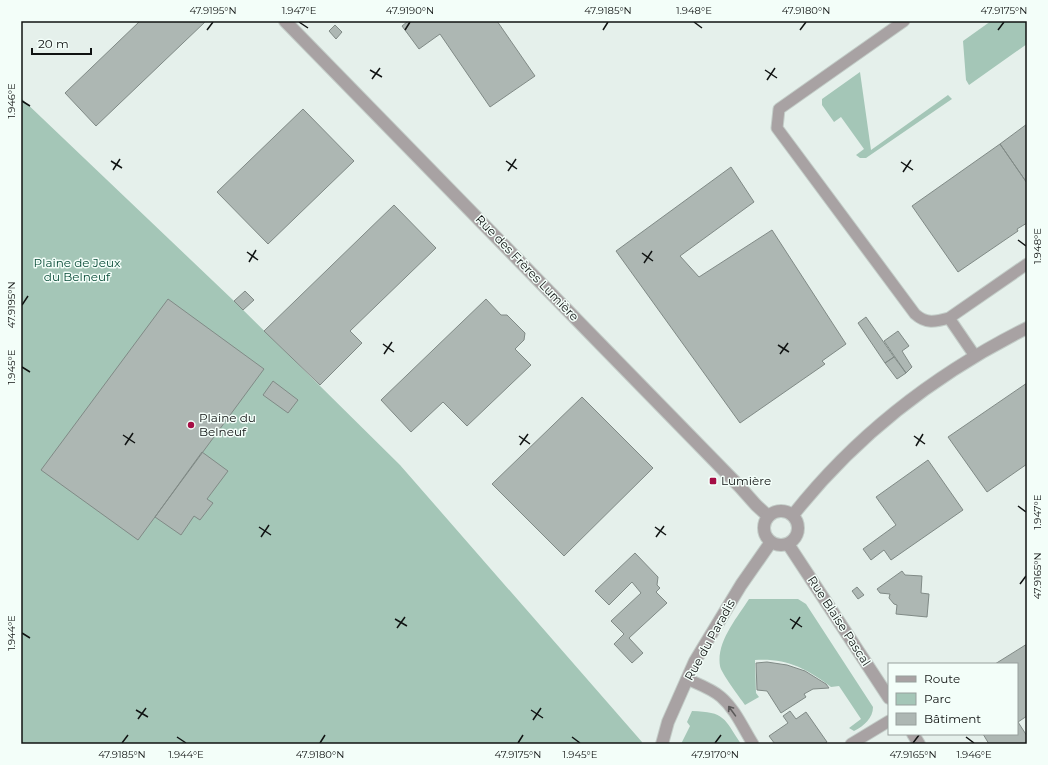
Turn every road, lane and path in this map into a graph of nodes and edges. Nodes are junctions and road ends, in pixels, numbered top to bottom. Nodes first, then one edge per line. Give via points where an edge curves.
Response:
1 (285, 21) edge
2 (904, 21) edge
3 (1027, 264) edge
4 (949, 318) junction
5 (1027, 328) edge
6 (975, 356) junction
7 (793, 515) junction
8 (768, 516) junction
9 (771, 542) junction
10 (788, 544) junction
11 (687, 679) junction
12 (888, 696) edge
13 (888, 722) edge
14 (914, 735) edge
15 (662, 744) edge
16 (752, 744) edge
17 (851, 744) edge
18 (919, 744) edge

1 - 8 street, Rue des Frères Lumière
2 - 4 lane via 779,109 777,128 915,314 922,320 939,321
3 - 4 lane
4 - 6 lane
5 - 6 street
6 - 7 street via 912,398 868,434 822,480
7 - 8 street via 780,510
7 - 10 street via 798,531
8 - 9 street via 763,529
9 - 10 street
9 - 11 street, Rue du Paradis via 695,661
10 - 12 street, Rue Blaise Pascal
11 - 15 street, Rue du Paradis via 668,722
16 -> 11 lane via 722,698
13 - 17 lane
14 - 18 street

